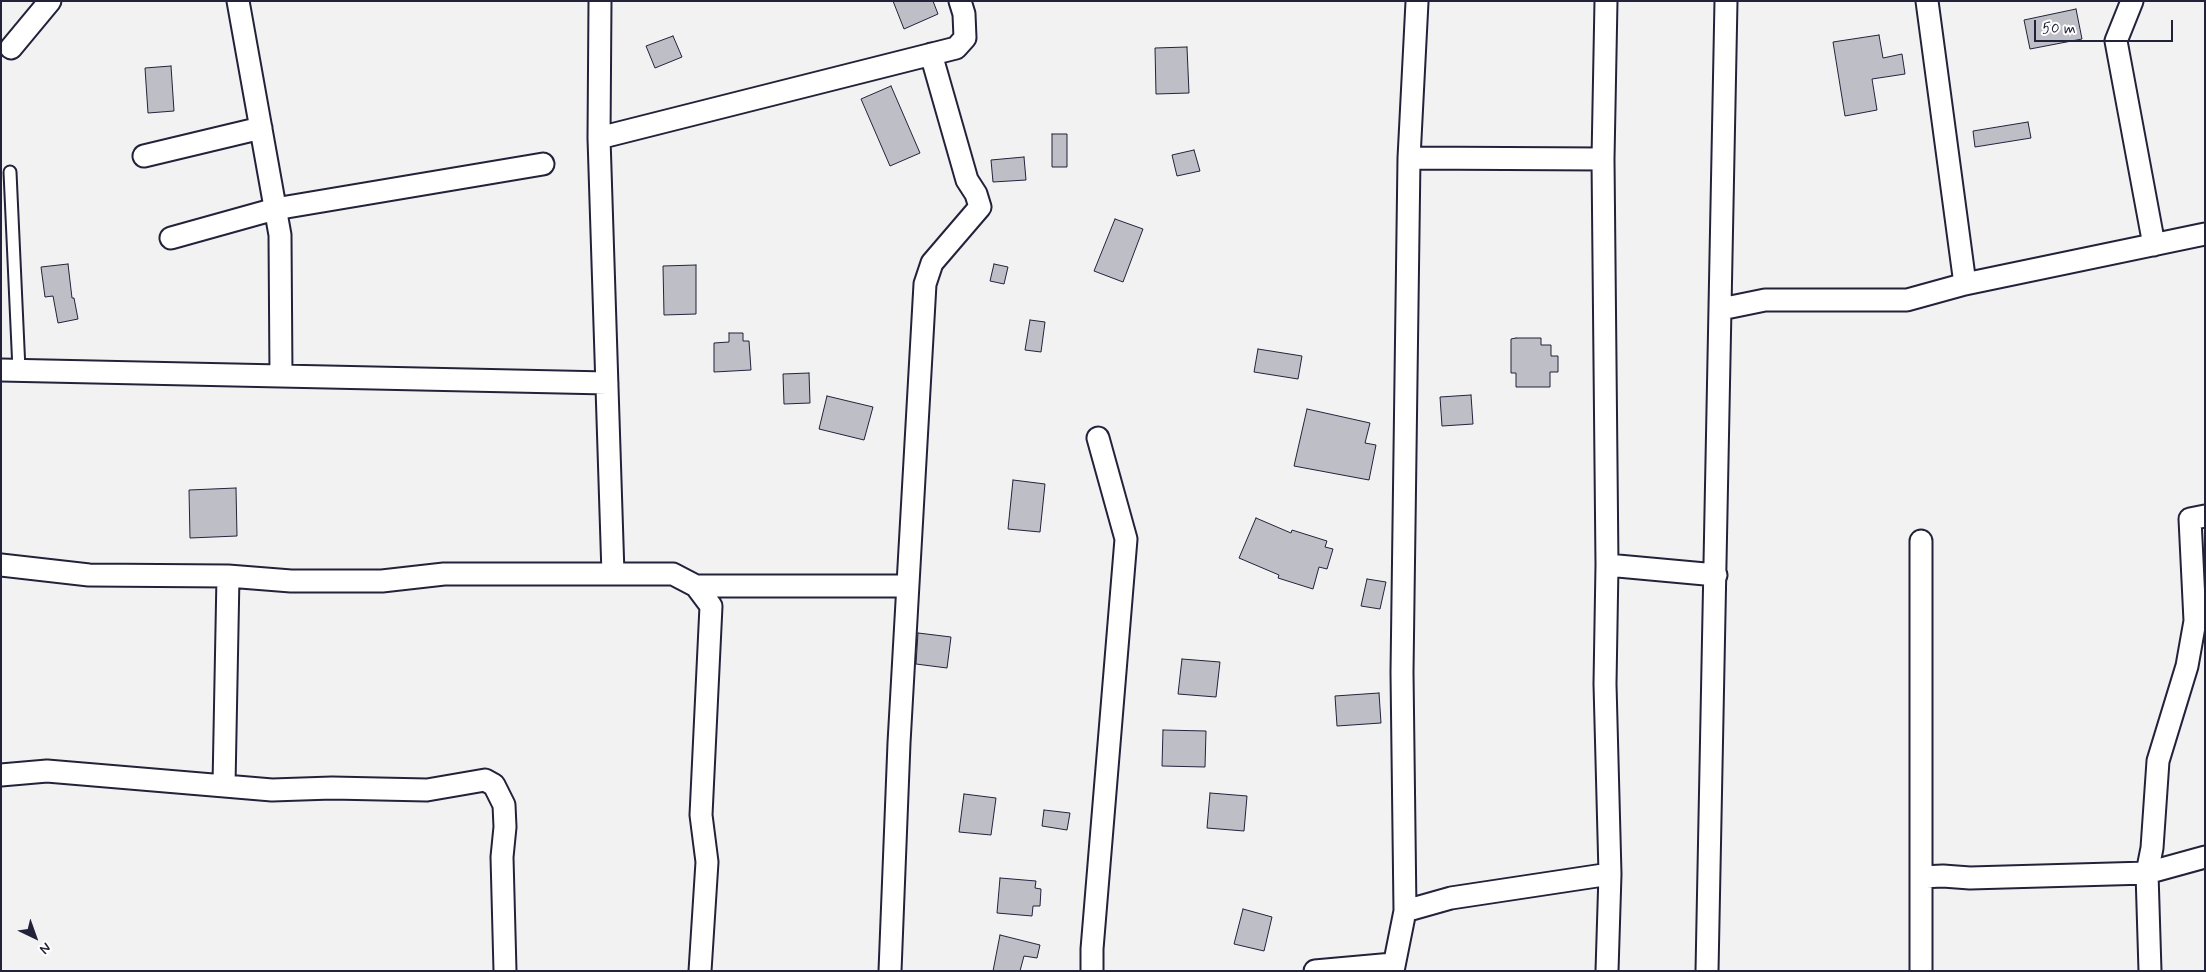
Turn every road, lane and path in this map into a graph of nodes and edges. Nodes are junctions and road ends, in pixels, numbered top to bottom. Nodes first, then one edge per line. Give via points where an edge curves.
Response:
1 (50, 1) edge
2 (238, 1) edge
3 (600, 1) edge
4 (960, 1) edge
5 (1606, 1) edge
6 (1726, 1) edge
7 (1927, 1) edge
8 (2132, 1) edge
9 (1417, 2) edge
10 (12, 48) dead end
11 (931, 54) junction
12 (261, 128) junction
13 (599, 138) junction
14 (144, 156) dead end
15 (1409, 158) junction
16 (1603, 159) junction
17 (543, 164) dead end
18 (10, 172) dead end
19 (275, 209) junction
20 (2205, 234) edge
21 (171, 238) dead end
22 (2154, 245) junction
23 (1965, 284) junction
24 (1721, 309) junction
25 (10, 370) edge
26 (281, 376) junction
27 (607, 384) junction
28 (1098, 438) dead end
29 (2205, 516) edge
30 (1921, 541) dead end
31 (1, 565) edge
32 (1607, 565) junction
33 (613, 574) junction
34 (1716, 575) junction
35 (228, 576) junction
36 (696, 586) junction
37 (908, 586) junction
38 (2197, 644) edge
39 (1, 775) edge
40 (224, 785) junction
41 (2205, 856) edge
42 (2147, 873) junction
43 (1610, 874) junction
44 (1920, 877) junction
45 (1405, 910) junction
46 (1393, 967) edge
47 (505, 971) edge
48 (700, 971) edge
49 (890, 971) edge
50 (1092, 971) edge
51 (1315, 971) edge
52 (1607, 971) edge
53 (1707, 971) edge
54 (1921, 971) edge
55 (2150, 971) edge

1 - 10 street
2 - 12 street
3 - 13 street
4 - 11 street via 965,38 956,48
5 - 16 street
6 - 24 street
7 - 23 street
8 - 22 street via 2116,41
9 - 15 street
11 - 13 street
11 - 37 street via 967,180 980,207 932,262 925,284
12 - 14 street
12 - 19 street
13 - 27 street
15 - 16 street
15 - 45 street via 1402,672
16 - 32 street
17 - 19 street
18 - 25 lane
19 - 21 street
19 - 26 street via 280,235
20 - 22 street
22 - 23 street
23 - 24 street via 1907,300 1765,300
24 - 34 street
25 - 26 street
26 - 27 street
27 - 33 street
28 - 50 street via 1126,539
29 - 38 street via 2190,518
30 - 44 street
31 - 35 street via 89,575
32 - 34 street
32 - 43 street via 1605,684
33 - 35 street via 444,574 372,581 291,581
33 - 36 street via 673,574
34 - 53 street
35 - 40 street
36 - 37 street
36 - 48 street via 711,606 701,815 707,862
37 - 49 street
38 - 42 street via 2186,666 2158,761 2152,848
39 - 40 street via 47,771
40 - 47 street via 272,790 427,790 485,780 494,785 504,805
41 - 42 street
42 - 44 street
42 - 55 street
43 - 45 street via 1451,898
43 - 52 street
44 - 54 street
45 - 46 street
46 - 51 street

